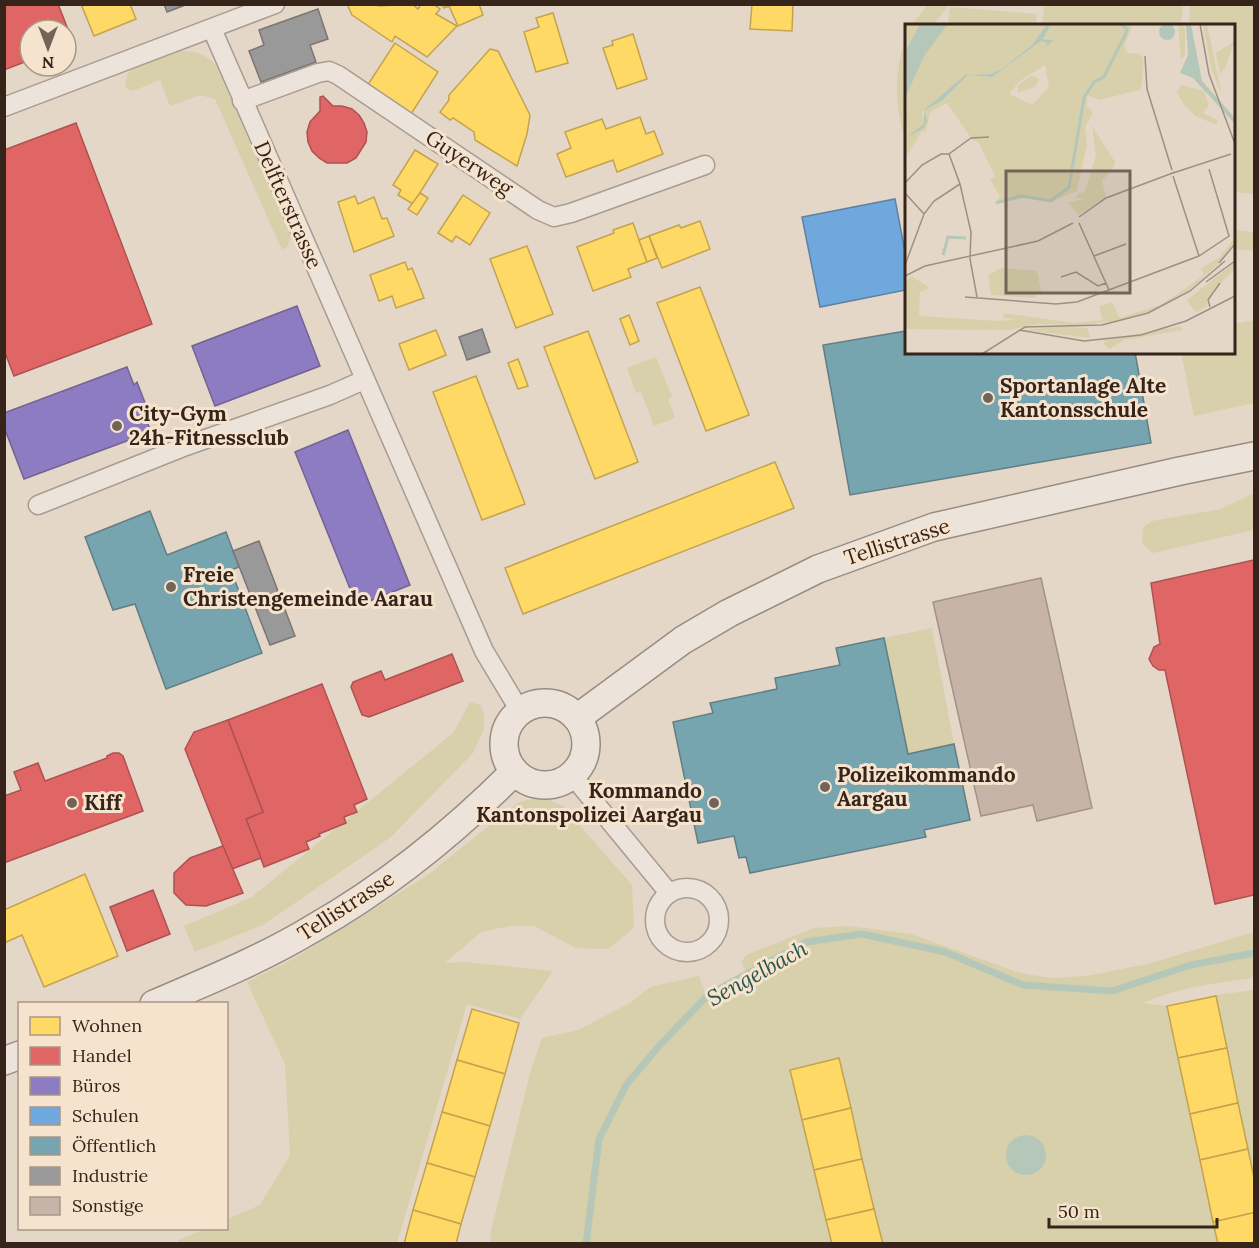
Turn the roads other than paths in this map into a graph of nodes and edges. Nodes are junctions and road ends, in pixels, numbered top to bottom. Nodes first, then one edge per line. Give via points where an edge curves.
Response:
1 (275, 4) edge
2 (212, 28) junction
3 (242, 101) junction
4 (4, 107) edge
5 (705, 165) dead end
6 (364, 380) junction
7 (1254, 456) edge
8 (38, 505) dead end
9 (520, 711) junction
10 (577, 718) junction
11 (514, 772) junction
12 (573, 776) junction
13 (669, 893) dead end
14 (159, 1002) edge

1 - 2 street
2 - 3 street, Delfterstrasse
2 - 4 street
3 - 5 street, Guyerweg via 329,71 554,217
3 - 6 street, Delfterstrasse
6 - 8 street
6 - 9 street, Delfterstrasse via 484,651
7 - 10 main road, Tellistrasse via 933,527 818,569 683,640
9 - 10 main road via 546,703 563,707
9 - 11 main road via 508,726 504,745
10 - 12 main road via 586,747
11 - 12 main road via 543,786
11 - 14 main road, Tellistrasse via 439,840 364,897 312,930
12 - 13 street

